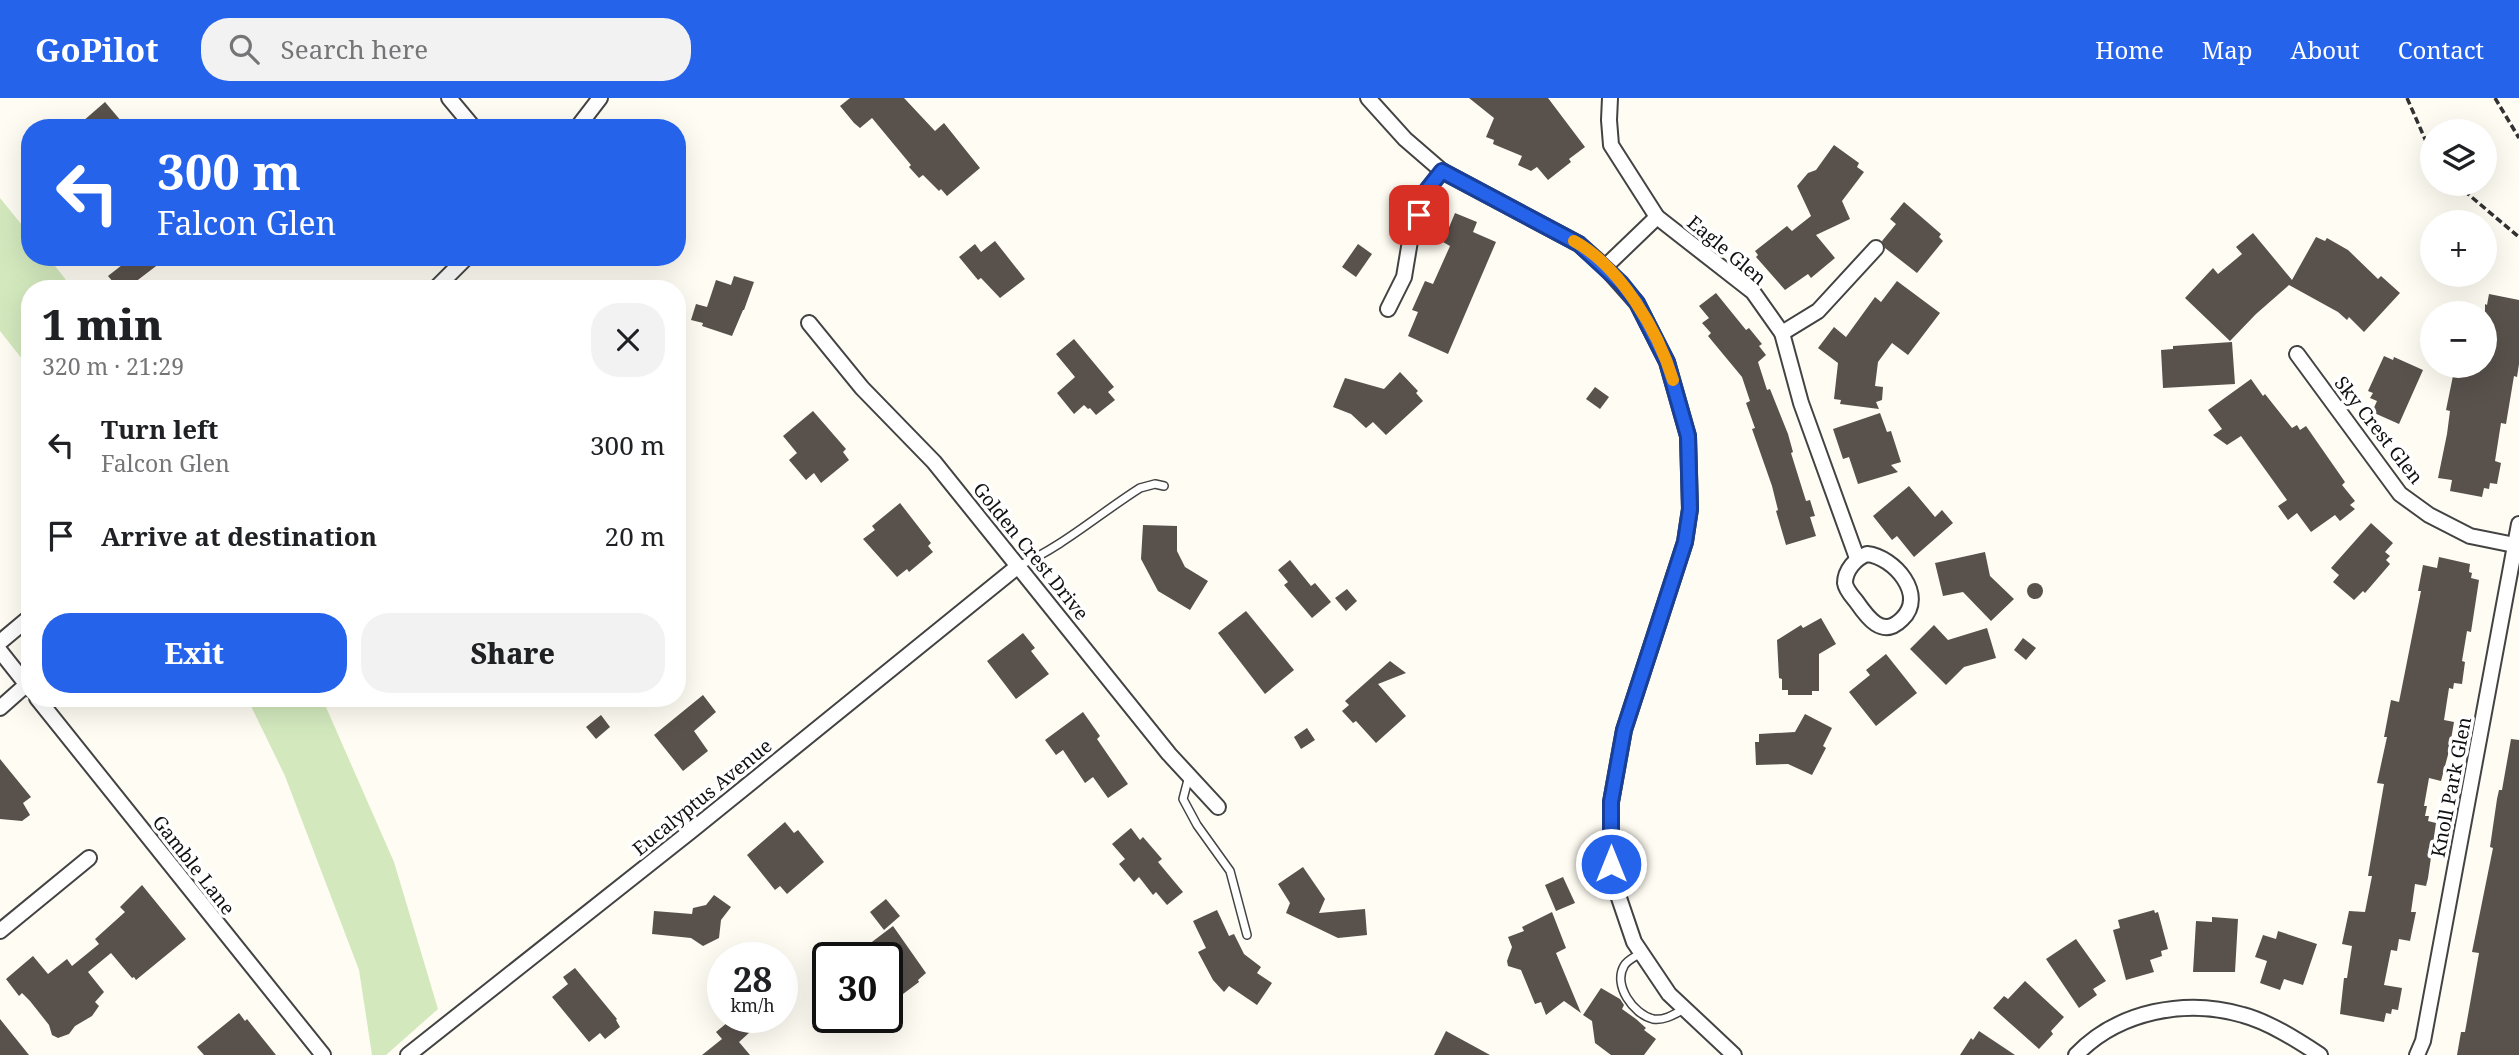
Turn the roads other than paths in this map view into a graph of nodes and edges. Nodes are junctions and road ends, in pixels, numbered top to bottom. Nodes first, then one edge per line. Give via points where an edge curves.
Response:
1 (449, 98) edge
2 (600, 98) edge
3 (1368, 98) edge
4 (1611, 98) edge
5 (466, 119) edge
6 (584, 119) edge
7 (1442, 171) junction
8 (1657, 217) junction
9 (1876, 248) dead end
10 (458, 266) edge
11 (1605, 267) junction
12 (444, 280) edge
13 (1388, 309) dead end
14 (809, 323) dead end
15 (1782, 332) junction
16 (2297, 354) dead end
17 (1164, 485) dead end
18 (2519, 524) edge
19 (2517, 546) edge
20 (1857, 558) junction
21 (1017, 567) junction
22 (21, 624) edge
23 (0, 642) edge
24 (0, 651) edge
25 (21, 678) edge
26 (21, 692) edge
27 (2, 706) edge
28 (44, 707) edge
29 (1189, 775) junction
30 (1218, 807) dead end
31 (89, 858) dead end
32 (0, 931) edge
33 (1247, 935) dead end
34 (1641, 953) junction
35 (1684, 1009) junction
36 (323, 1055) edge
37 (408, 1055) edge
38 (1734, 1055) edge
39 (2076, 1055) edge
40 (2320, 1055) edge
41 (2417, 1055) edge

1 - 5 street
2 - 6 street
3 - 7 street
4 - 8 street, Eagle Glen via 1611,145
7 - 11 street via 1579,244
7 - 13 street via 1427,190 1404,277
8 - 11 street
8 - 15 street, Eagle Glen via 1753,292
9 - 15 street via 1818,310
10 - 12 street
11 - 34 street via 1637,303 1667,362 1688,436 1690,509 1685,542 1624,730 1611,802 1611,864
14 - 21 street, Golden Crest Drive via 862,388 934,462
15 - 20 street, Eagle Glen via 1801,403
16 - 19 street, Sky Crest Glen via 2400,494 2470,536
17 - 21 lane via 1140,488 1055,547
18 - 19 street, Knoll Park Glen
19 - 41 street, Knoll Park Glen
20 - 20 street via 1845,583 1849,592 1879,627 1896,624 1910,608 1910,589 1888,561 1878,556
21 - 29 street, Golden Crest Drive
21 - 37 street, Eucalyptus Avenue
22 - 23 street
24 - 25 street
26 - 27 street
28 - 36 street, Gamble Lane
29 - 30 street, Golden Crest Drive
29 - 33 lane via 1183,799 1230,871
31 - 32 street
34 - 35 street
34 - 35 lane via 1625,963 1620,975 1624,994 1653,1019
35 - 38 street
39 - 40 street via 2111,1027 2140,1015 2206,1008 2243,1015

